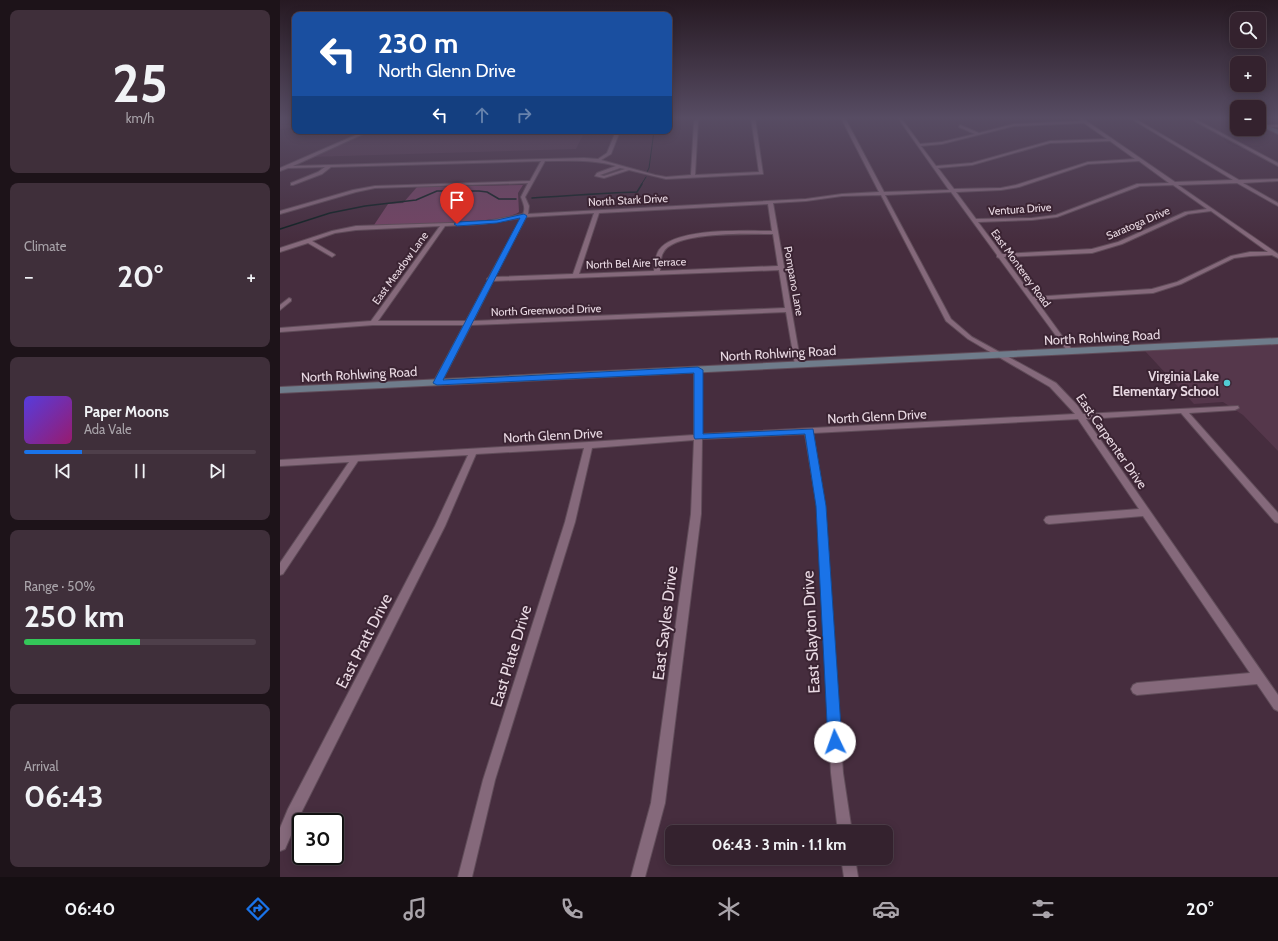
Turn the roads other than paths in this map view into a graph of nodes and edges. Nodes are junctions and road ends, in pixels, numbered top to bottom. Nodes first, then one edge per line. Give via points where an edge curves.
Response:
1 (306, 159) edge
2 (694, 159) edge
3 (759, 159) edge
4 (864, 159) edge
5 (929, 159) edge
6 (990, 159) edge
7 (1201, 159) edge
8 (1267, 159) edge
9 (544, 160) junction
10 (600, 160) joint
11 (1139, 160) joint
12 (1278, 165) edge
13 (330, 166) junction
14 (620, 166) junction
15 (934, 166) junction
16 (288, 167) junction
17 (628, 169) junction
18 (280, 170) edge
19 (693, 177) junction
20 (1278, 180) edge
21 (1238, 181) junction
22 (532, 182) junction
23 (1173, 183) junction
24 (293, 184) dead end
25 (952, 192) junction
26 (882, 194) junction
27 (770, 201) junction
28 (1278, 205) edge
29 (1211, 210) junction
30 (596, 212) junction
31 (280, 213) edge
32 (524, 216) junction
33 (974, 221) junction
34 (444, 224) junction
35 (775, 232) junction
36 (307, 240) junction
37 (280, 250) edge
38 (1276, 254) edge
39 (332, 255) dead end
40 (999, 256) junction
41 (782, 268) junction
42 (657, 272) junction
43 (576, 275) junction
44 (490, 279) junction
45 (1031, 299) junction
46 (288, 300) dead end
47 (280, 308) edge
48 (789, 310) junction
49 (373, 323) junction
50 (468, 323) junction
51 (280, 330) edge
52 (1278, 341) edge
53 (1070, 351) junction
54 (1001, 355) junction
55 (798, 365) junction
56 (698, 370) junction
57 (437, 383) junction
58 (280, 390) edge
59 (1235, 408) dead end
60 (1183, 411) junction
61 (1081, 416) junction
62 (809, 431) junction
63 (698, 437) junction
64 (589, 445) junction
65 (473, 452) junction
66 (355, 459) junction
67 (280, 463) edge
68 (1146, 512) junction
69 (1278, 519) edge
70 (1049, 520) dead end
71 (280, 571) edge
72 (1260, 678) junction
73 (1137, 689) dead end
74 (1278, 705) edge
75 (844, 825) edge
76 (280, 844) edge
77 (849, 865) edge
78 (465, 877) edge
79 (638, 877) edge
80 (851, 877) edge

1 - 16 street
2 - 19 street
3 - 19 street via 761,173
4 - 26 street, East Carpenter Drive
5 - 15 street, East Monterey Road
6 - 15 street via 972,164
7 - 21 street
8 - 12 street
9 - 10 street
9 - 13 street
9 - 22 street
10 - 14 street
11 - 23 street
11 - 25 street, North Stark Drive via 1088,163 1008,188
13 - 16 street
13 - 24 street
14 - 17 street
14 - 17 street via 597,176 604,177
15 - 25 street, East Monterey Road
16 - 18 street
17 - 19 street via 653,176
20 - 21 street, Ventura Drive
21 - 23 street, Ventura Drive
21 - 28 street
22 - 31 street via 375,187
22 - 32 street via 523,197 527,208
23 - 29 street
23 - 33 street, Ventura Drive via 1135,186 1057,216
25 - 26 street, North Stark Drive
25 - 33 street, East Monterey Road
26 - 27 street, North Stark Drive
26 - 54 street, East Carpenter Drive via 948,320 970,338
27 - 30 street, North Stark Drive
27 - 35 street, Pompano Lane
29 - 38 street
29 - 40 street, Saratoga Drive via 1187,213 1120,243 1092,251
30 - 32 street, North Stark Drive
30 - 43 street
32 - 34 street, North Stark Drive via 489,222
32 - 44 street
33 - 40 street, East Monterey Road
34 - 36 street, North Stark Drive via 356,228
34 - 49 street, East Meadow Lane
35 - 41 street, Pompano Lane
35 - 42 street via 682,237 667,244 660,251
36 - 37 street, North Stark Drive
36 - 39 street
38 - 45 street via 1233,257 1179,283 1158,290
40 - 45 street, East Monterey Road
41 - 42 street, North Bel Aire Terrace
41 - 48 street, Pompano Lane
42 - 43 street, North Bel Aire Terrace
43 - 44 street, North Bel Aire Terrace
44 - 50 street
45 - 53 street, East Monterey Road
46 - 47 street
48 - 50 street, North Greenwood Drive
48 - 55 street, Pompano Lane
49 - 50 street, North Greenwood Drive
49 - 51 street, North Greenwood Drive
50 - 57 street
52 - 53 street, North Rohlwing Road
53 - 54 street, North Rohlwing Road
54 - 55 street, North Rohlwing Road
54 - 61 street, East Carpenter Drive via 1053,385
55 - 56 street, North Rohlwing Road
56 - 57 street, North Rohlwing Road
56 - 63 street, East Sayles Drive
57 - 58 street, North Rohlwing Road
59 - 60 street, North Glenn Drive
60 - 61 street, North Glenn Drive
60 - 69 street
61 - 62 street, North Glenn Drive
61 - 68 street, East Carpenter Drive
62 - 63 street, North Glenn Drive
62 - 75 street, East Slayton Drive via 821,506 837,773
63 - 64 street, North Glenn Drive
63 - 79 street, East Sayles Drive via 696,514 658,803
64 - 65 street, North Glenn Drive
64 - 78 street, East Plate Drive via 570,522 489,780
65 - 66 street, North Glenn Drive
65 - 76 street, East Pratt Drive via 440,526
66 - 67 street, North Glenn Drive
66 - 71 street
68 - 70 street
68 - 72 street, East Carpenter Drive
72 - 73 street
72 - 74 street, East Carpenter Drive
77 - 80 street

